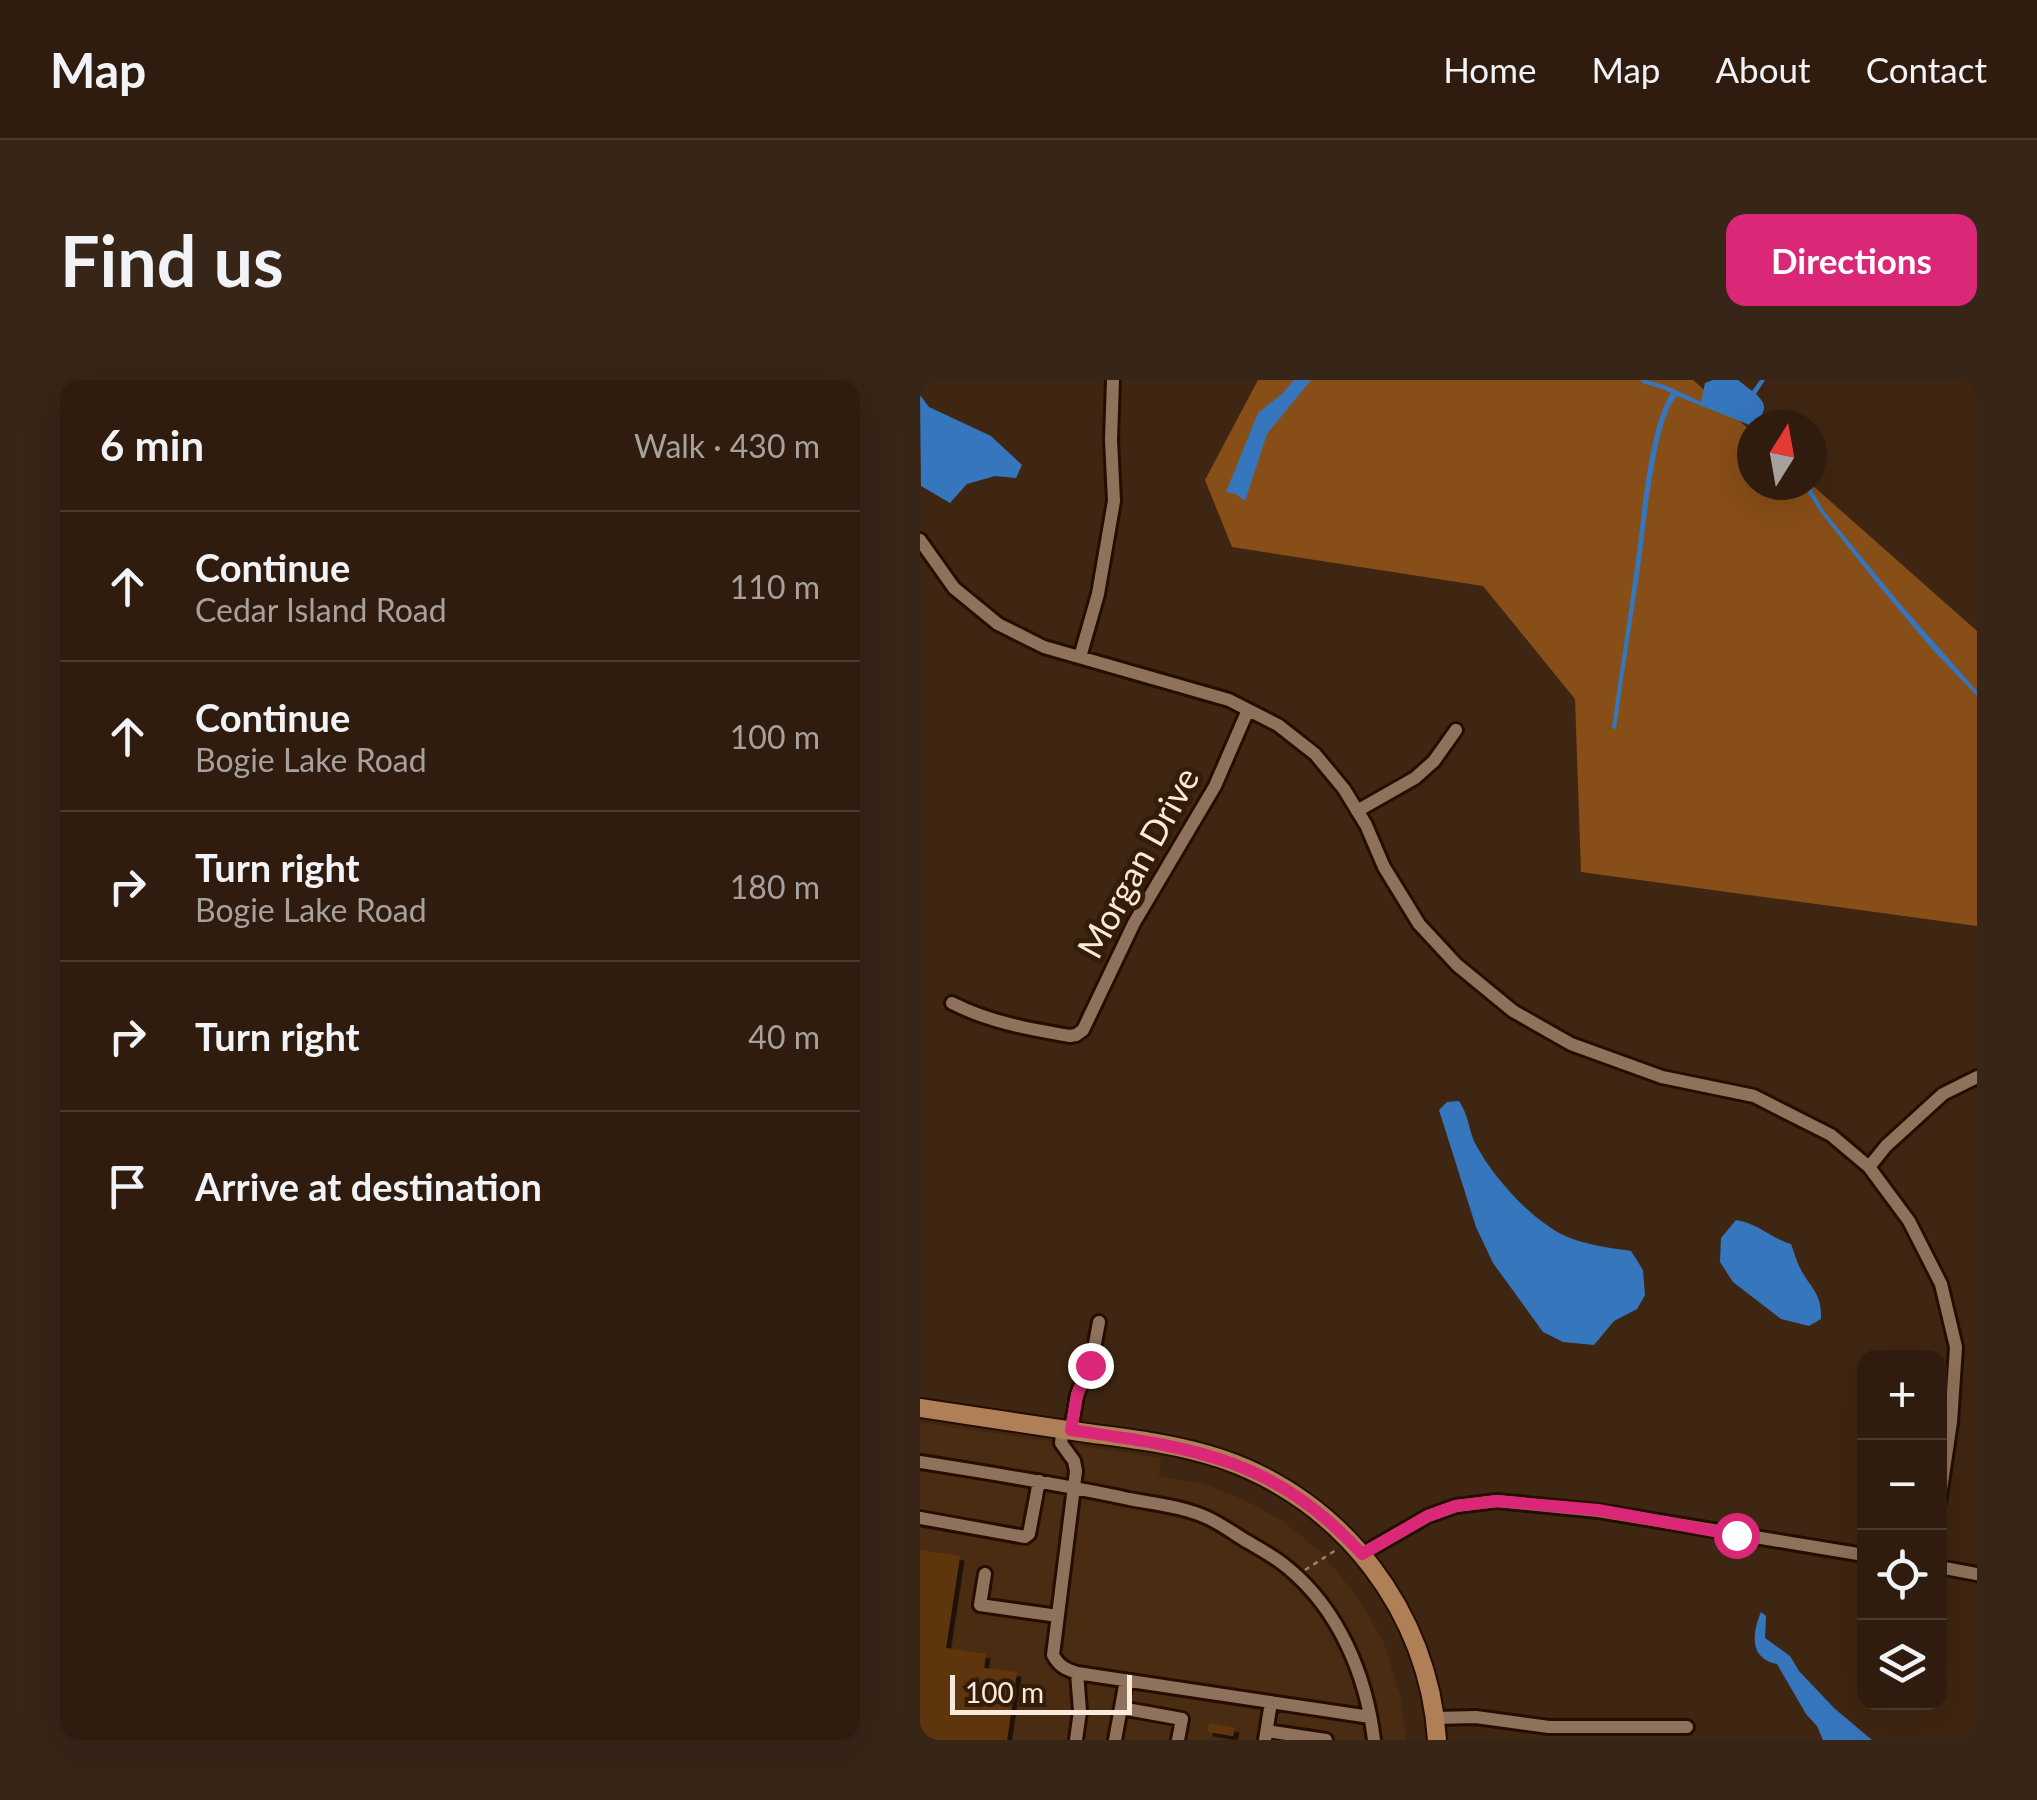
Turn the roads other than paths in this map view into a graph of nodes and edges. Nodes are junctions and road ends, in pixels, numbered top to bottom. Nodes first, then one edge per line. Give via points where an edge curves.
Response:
1 (1113, 380) edge
2 (920, 540) edge
3 (1080, 657) junction
4 (1248, 710) junction
5 (1456, 730) dead end
6 (1358, 811) junction
7 (952, 1002) dead end
8 (1977, 1078) edge
9 (1869, 1167) junction
10 (1099, 1322) dead end
11 (920, 1408) edge
12 (1067, 1430) junction
13 (1947, 1455) edge
14 (920, 1462) edge
15 (1038, 1481) junction
16 (1074, 1487) junction
17 (920, 1518) edge
18 (1356, 1547) junction
19 (1857, 1554) edge
20 (1947, 1569) edge
21 (985, 1574) dead end
22 (1977, 1574) edge
23 (1058, 1616) junction
24 (1077, 1673) junction
25 (1126, 1680) junction
26 (1271, 1702) junction
27 (1121, 1708) junction
28 (1370, 1718) junction
29 (1436, 1718) junction
30 (1687, 1727) dead end
31 (1266, 1735) edge
32 (1076, 1740) edge
33 (1115, 1740) edge
34 (1178, 1740) edge
35 (1326, 1740) edge
36 (1374, 1740) edge
37 (1437, 1740) edge

1 - 3 street via 1114,501
2 - 3 street via 954,588 998,624
3 - 4 street
4 - 6 street via 1315,754
4 - 7 street, Morgan Drive via 1215,786 1134,922 1082,1030 1070,1036 1022,1028
5 - 6 street via 1415,778
6 - 9 street via 1419,924 1513,1010 1572,1044 1662,1077 1754,1096 1832,1135
8 - 9 street via 1943,1094
9 - 13 street via 1909,1221 1941,1284 1956,1347
10 - 12 street
11 - 12 main road
12 - 16 street via 1062,1443 1074,1461
12 - 18 main road via 1176,1447 1234,1464 1297,1496
14 - 15 street
15 - 16 street
15 - 17 street via 1024,1537
16 - 23 street
16 - 28 street via 1209,1518 1274,1558 1328,1612 1352,1655
18 - 19 street via 1456,1506 1497,1501 1598,1510
18 - 29 main road via 1408,1624
20 - 22 street
21 - 23 street via 980,1604
23 - 24 street via 1053,1655
24 - 25 street
24 - 32 street
25 - 26 street
25 - 27 street
26 - 28 street
26 - 31 street
27 - 33 street
27 - 34 street via 1182,1719
28 - 36 street
29 - 30 street
29 - 37 main road
31 - 35 street

